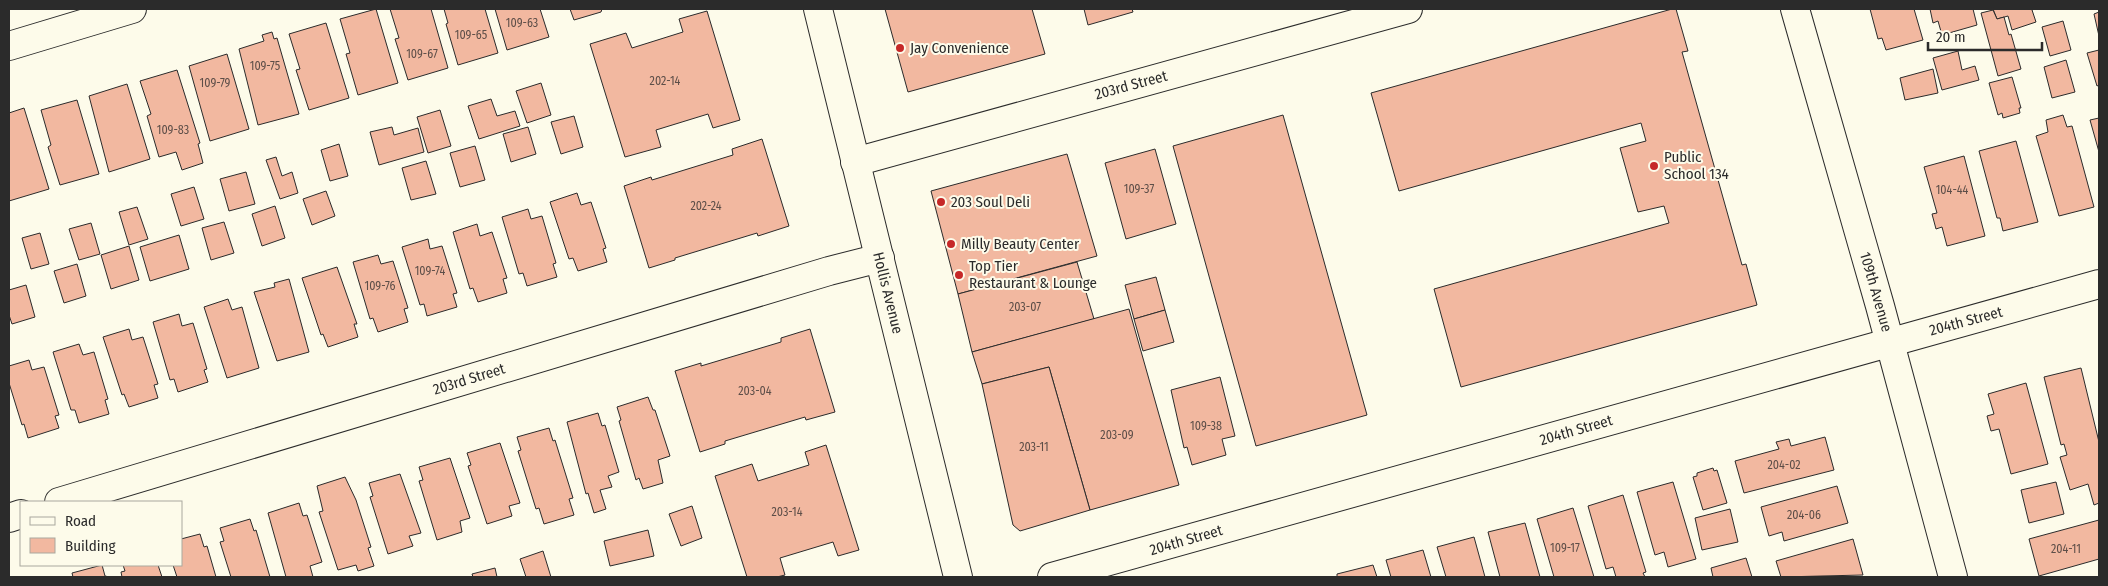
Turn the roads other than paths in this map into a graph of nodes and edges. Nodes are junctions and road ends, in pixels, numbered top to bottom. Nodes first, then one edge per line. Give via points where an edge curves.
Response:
1 (132, 9) edge
2 (818, 9) edge
3 (1408, 9) edge
4 (1795, 9) edge
5 (9, 46) edge
6 (855, 162) junction
7 (880, 258) junction
8 (2099, 284) edge
9 (1890, 342) junction
10 (63, 501) edge
11 (958, 577) edge
12 (1052, 577) edge
13 (1953, 577) edge

1 - 5 street
2 - 6 street, Hollis Avenue
3 - 6 street, 203rd Street
4 - 9 street, 109th Avenue
6 - 7 street, Hollis Avenue
7 - 10 street, 203rd Street
7 - 11 street, Hollis Avenue
8 - 9 street, 204th Street
9 - 12 street, 204th Street
9 - 13 street, 109th Avenue

